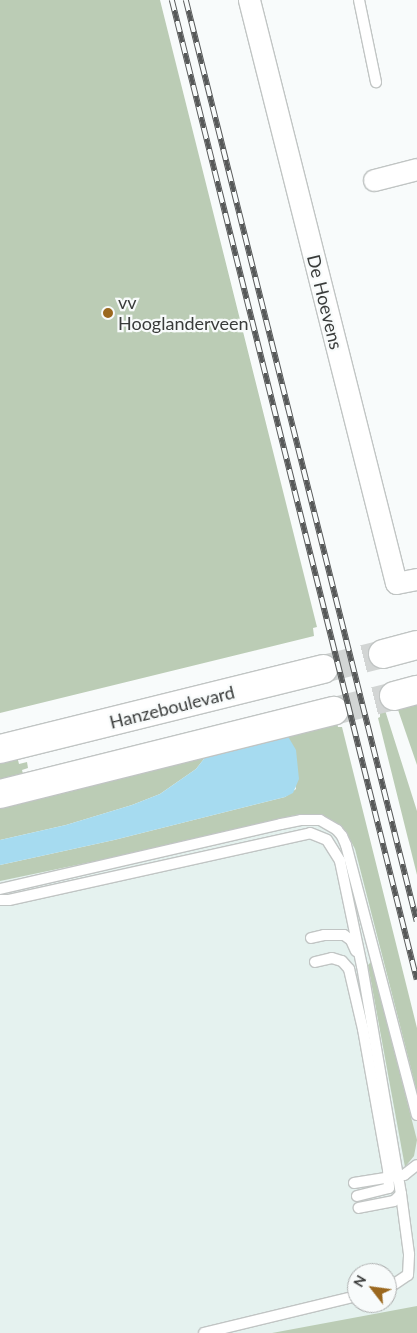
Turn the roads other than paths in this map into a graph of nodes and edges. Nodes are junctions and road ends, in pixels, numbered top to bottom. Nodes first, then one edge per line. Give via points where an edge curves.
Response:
1 (250, 0) edge
2 (359, 0) edge
3 (376, 82) dead end
4 (417, 169) edge
5 (374, 180) dead end
6 (417, 579) edge
7 (417, 645) edge
8 (383, 654) tunnel mouth
9 (323, 669) tunnel mouth
10 (334, 711) tunnel mouth
11 (11, 747) edge
12 (0, 794) edge
13 (0, 889) edge
14 (0, 900) edge
15 (311, 938) dead end
16 (315, 962) dead end
17 (362, 966) junction
18 (417, 1115) edge
19 (417, 1165) edge
20 (354, 1184) dead end
21 (401, 1194) junction
22 (357, 1196) dead end
23 (359, 1208) dead end
24 (397, 1282) edge
25 (347, 1298) edge
26 (204, 1333) edge

1 - 6 street, De Hoevens via 396,584
2 - 3 lane
4 - 5 street
7 - 8 main road
9 - 11 main road, Hanzeboulevard
10 - 12 main road
13 - 18 lane via 301,820 320,820 337,830 346,845
14 - 17 lane via 310,833 327,840 340,861
15 - 17 lane via 330,934 344,936 351,940
16 - 22 lane via 332,958 342,961 349,969 388,1169 389,1188
17 - 21 lane
19 - 20 lane via 404,1175
21 - 23 lane via 394,1201
21 - 24 lane via 409,1254 408,1275
25 - 26 lane

